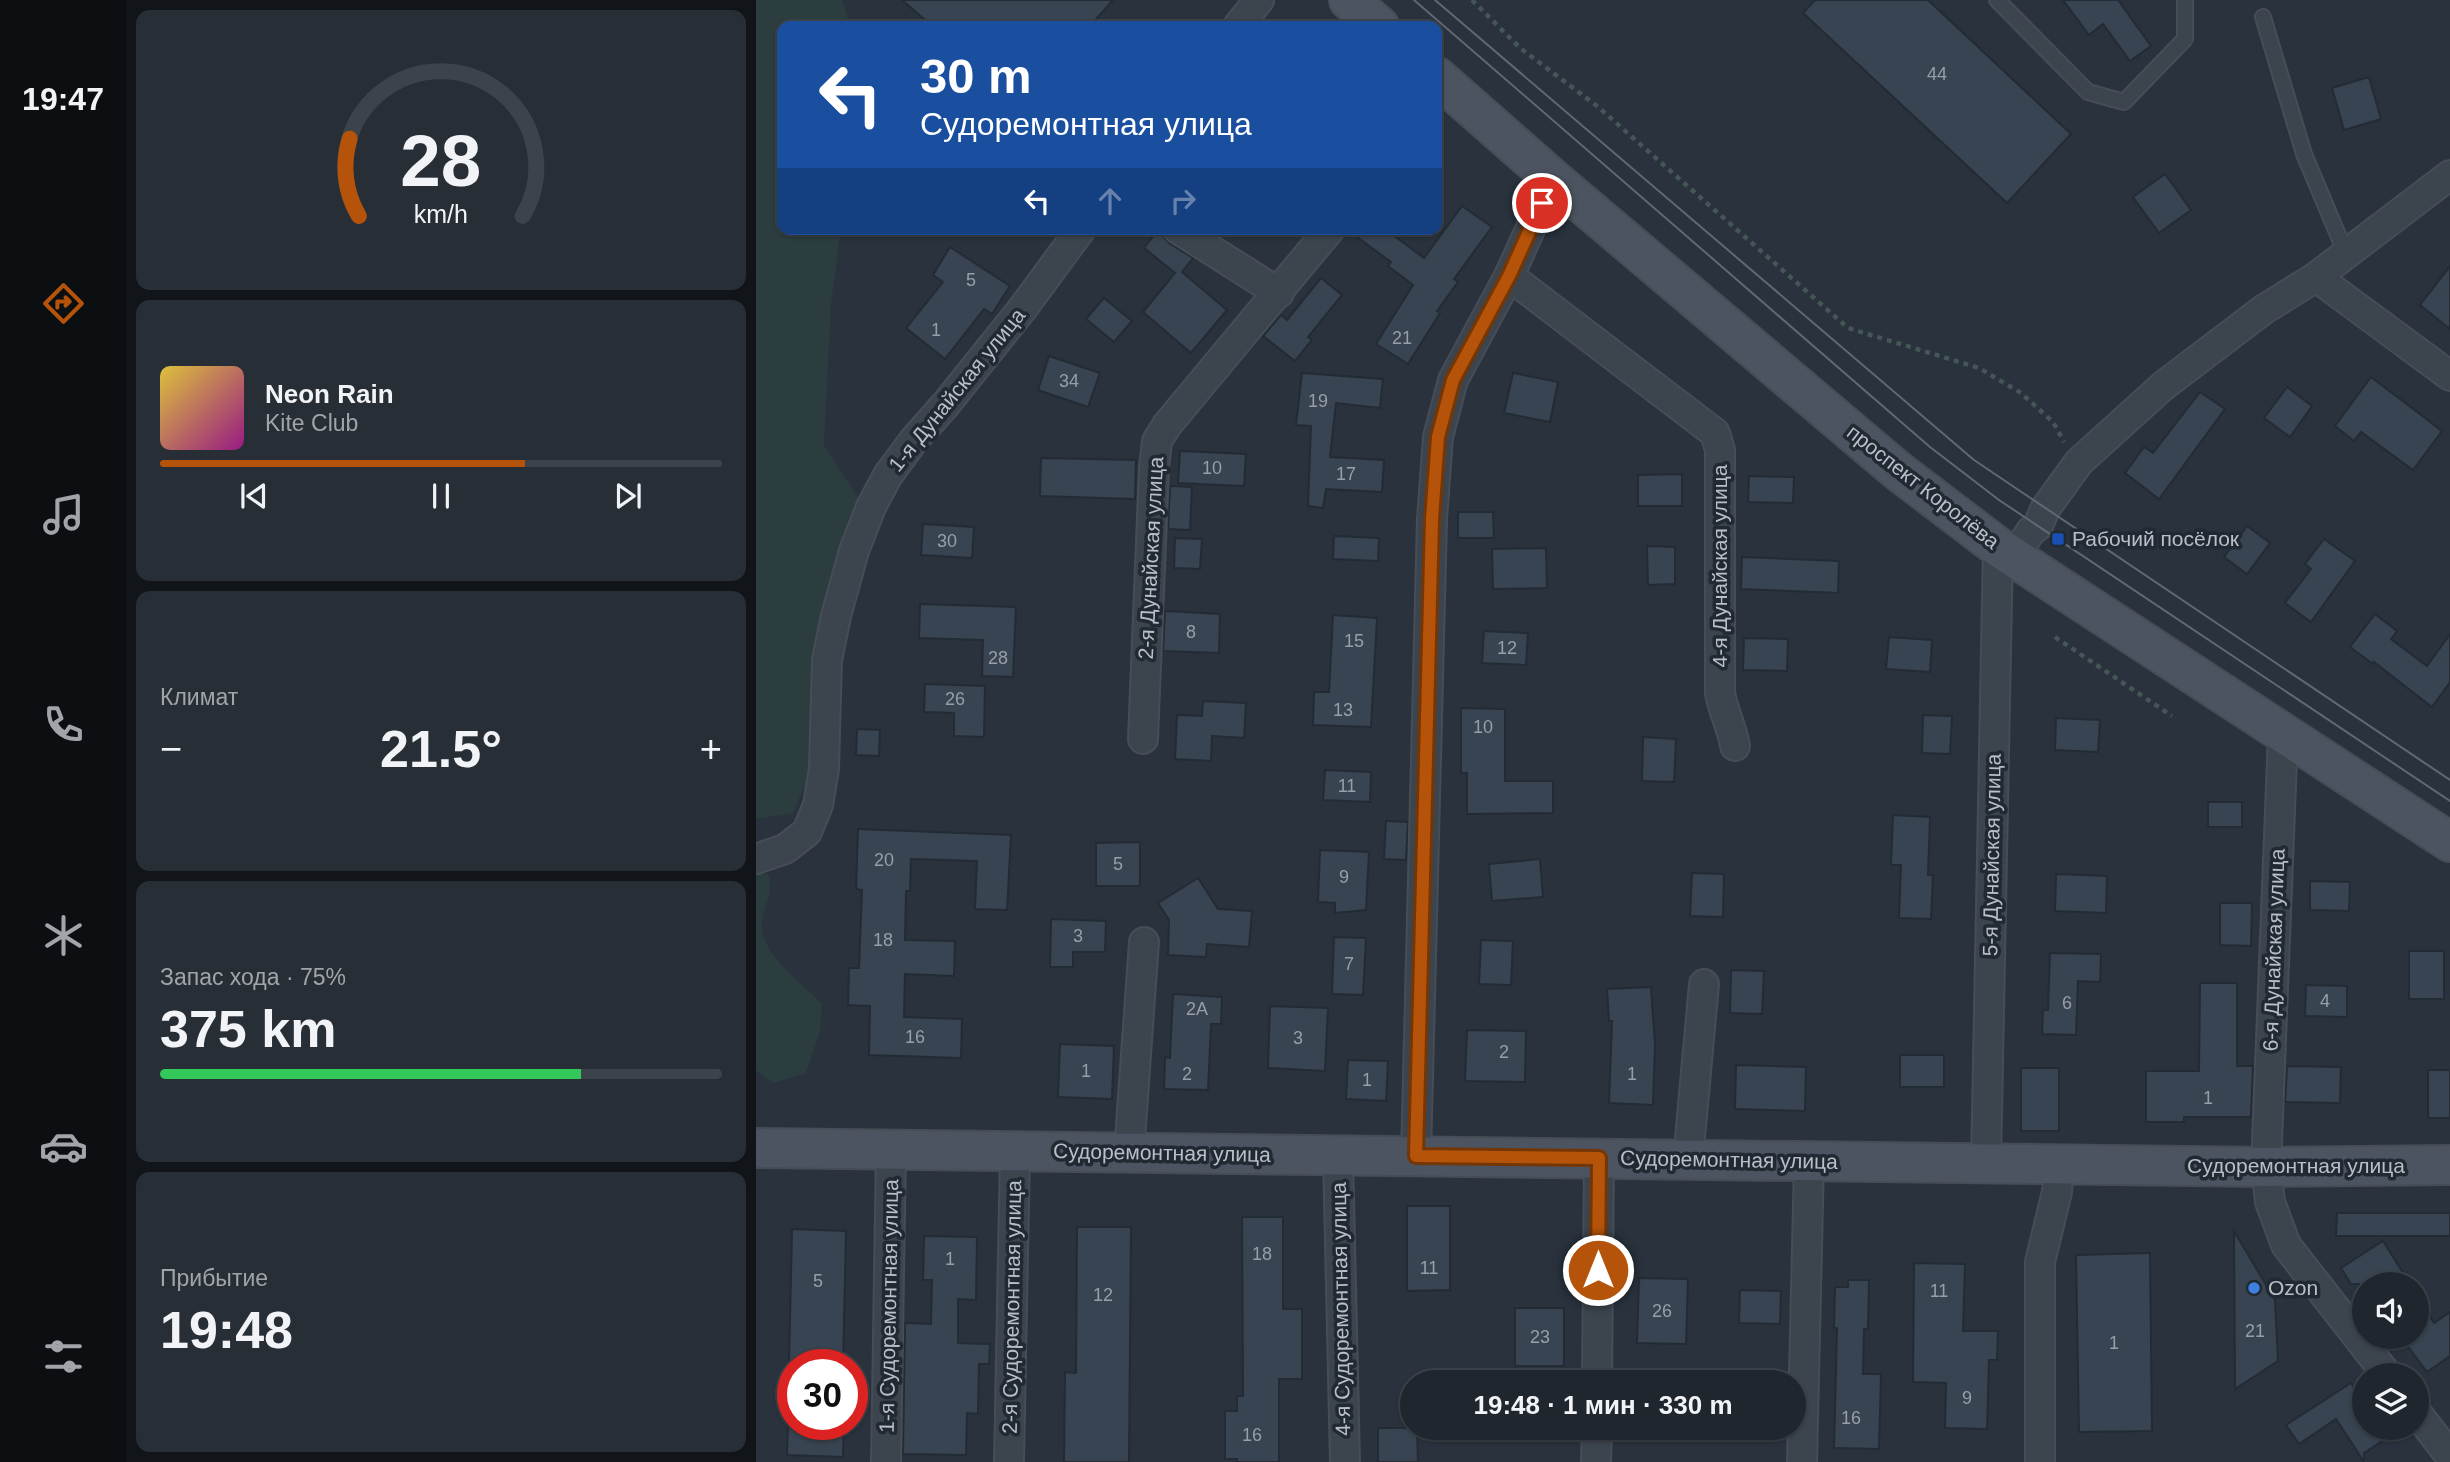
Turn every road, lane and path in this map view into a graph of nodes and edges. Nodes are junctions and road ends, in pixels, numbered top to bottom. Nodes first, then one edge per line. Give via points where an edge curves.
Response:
1 (1259, 0) edge
2 (1349, 0) edge
3 (1472, 0) edge
4 (1997, 0) edge
5 (2185, 0) edge
6 (2263, 17) dead end
7 (1242, 21) edge
8 (1373, 21) edge
9 (1442, 81) edge
10 (2450, 175) edge
11 (1553, 178) junction
12 (1076, 235) edge
13 (1187, 235) edge
14 (1325, 235) edge
15 (2346, 254) junction
16 (1509, 276) junction
17 (2316, 277) junction
18 (1279, 293) junction
19 (2450, 376) edge
20 (2071, 473) junction
21 (2006, 551) junction
22 (2055, 637) dead end
23 (2172, 716) dead end
24 (2283, 734) junction
25 (1143, 739) dead end
26 (1735, 746) dead end
27 (2450, 842) edge
28 (756, 859) edge
29 (1144, 942) dead end
30 (1704, 984) dead end
31 (756, 1148) edge
32 (891, 1150) junction
33 (1015, 1152) junction
34 (1129, 1153) junction
35 (1338, 1155) junction
36 (1416, 1156) junction
37 (1599, 1158) junction
38 (1688, 1160) junction
39 (1810, 1161) junction
40 (1986, 1164) junction
41 (2059, 1165) junction
42 (2450, 1165) edge
43 (2266, 1167) junction
44 (2378, 1363) edge
45 (1597, 1370) edge
46 (2429, 1428) edge
47 (1597, 1440) edge
48 (2450, 1455) edge
49 (886, 1462) edge
50 (1009, 1462) edge
51 (1345, 1462) edge
52 (1596, 1462) edge
53 (1802, 1462) edge
54 (2040, 1462) edge

1 - 7 street
2 - 8 street
3 - 20 path via 1520,48 1597,106 1848,328 1979,368 2021,393 2053,422 2066,446
4 - 5 lane via 2088,92 2124,102 2185,39
6 - 15 lane via 2304,154
9 - 11 street, проспект Королёва
10 - 15 street
11 - 16 street
11 - 21 street, проспект Королёва via 1898,471
12 - 28 street, 1-я Дунайская улица via 1023,308 914,440 871,507 854,551 827,660 824,769 818,804 807,832 785,849
13 - 18 street
14 - 18 street, 2-я Дунайская улица
15 - 17 street
16 - 26 street, 4-я Дунайская улица via 1715,433 1720,450 1720,693
16 - 36 street via 1453,380 1438,437
17 - 19 street
17 - 20 street via 2263,310 2163,386
18 - 25 street, 2-я Дунайская улица via 1157,441
20 - 21 street via 2038,526
21 - 24 street, проспект Королёва
21 - 40 street, 5-я Дунайская улица
22 - 23 path
24 - 27 street, проспект Королёва
24 - 43 street, 6-я Дунайская улица
29 - 34 street
30 - 38 street
31 - 32 street, Судоремонтная улица
32 - 33 street, Судоремонтная улица
32 - 49 street, 1-я Судоремонтная улица
33 - 34 street, Судоремонтная улица
33 - 50 street, 2-я Судоремонтная улица
34 - 35 street, Судоремонтная улица
35 - 36 street, Судоремонтная улица
35 - 51 street, 4-я Судоремонтная улица
36 - 37 street, Судоремонтная улица
37 - 38 street, Судоремонтная улица
37 - 45 street
38 - 39 street, Судоремонтная улица
39 - 40 street, Судоремонтная улица
39 - 53 street
40 - 41 street, Судоремонтная улица
41 - 43 street, Судоремонтная улица
41 - 54 street via 2040,1262
42 - 43 street, Судоремонтная улица
43 - 44 street, 6-я Дунайская улица via 2270,1202 2286,1245
46 - 48 street
47 - 52 street

